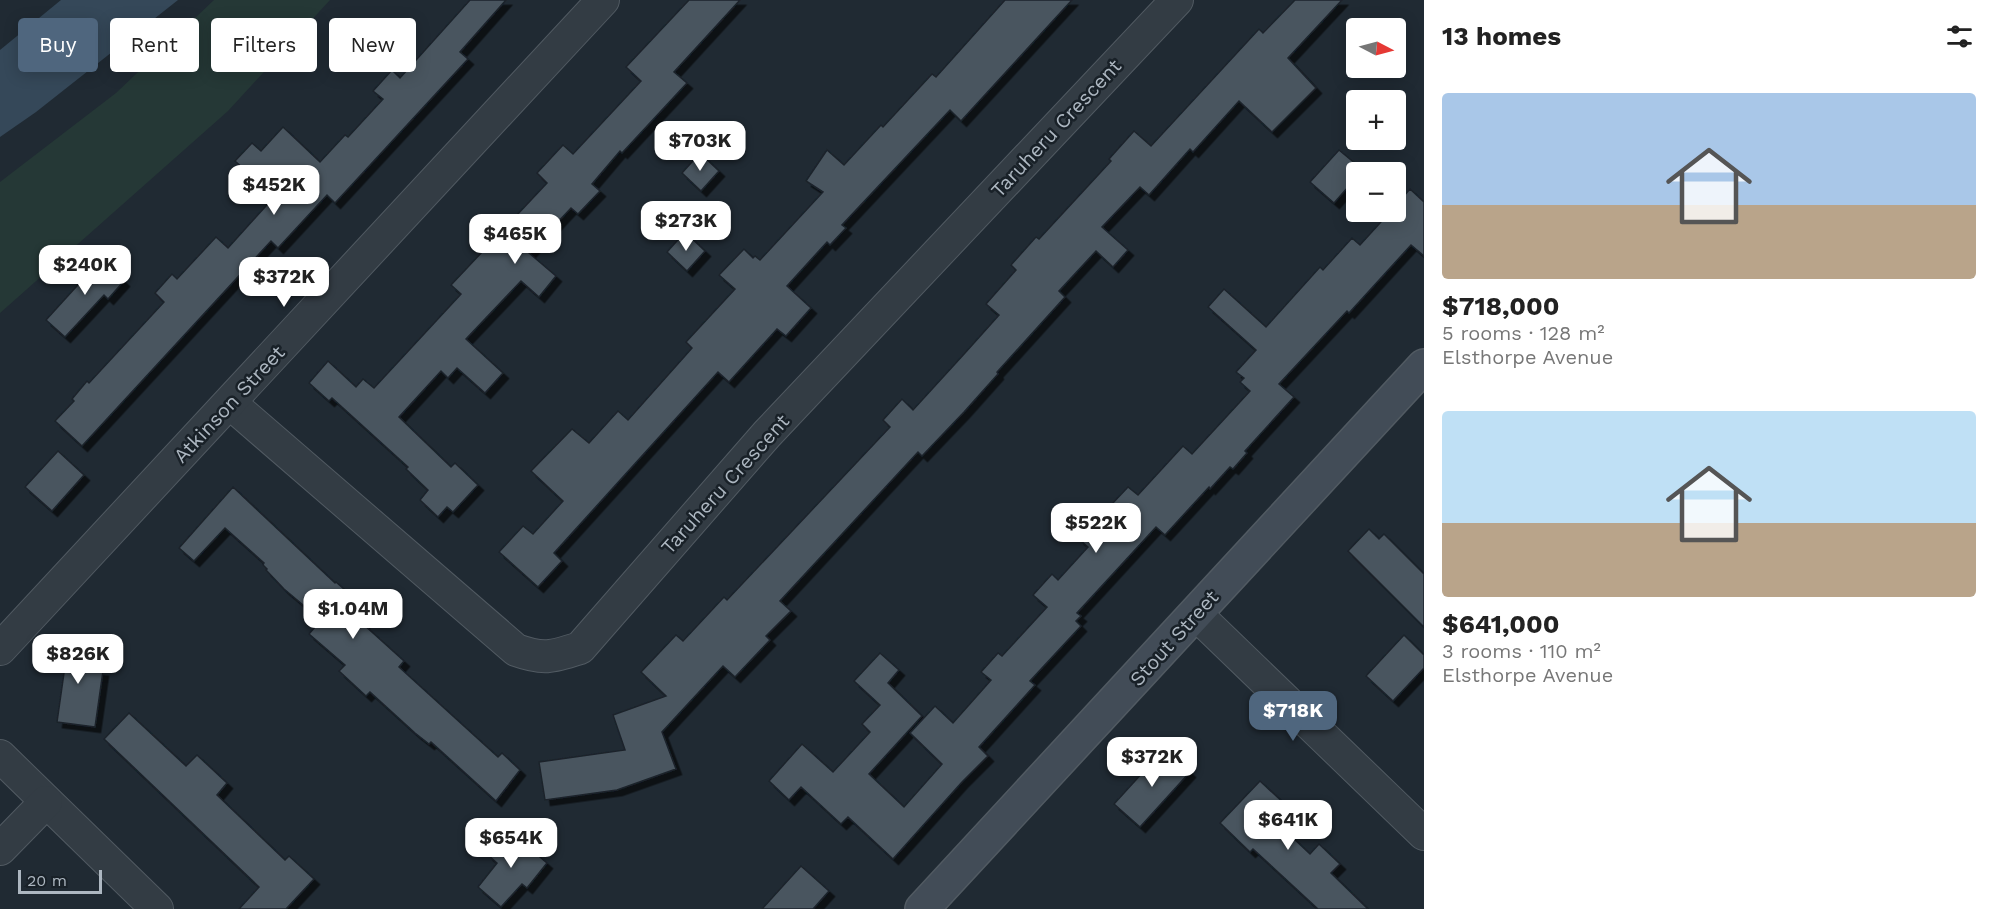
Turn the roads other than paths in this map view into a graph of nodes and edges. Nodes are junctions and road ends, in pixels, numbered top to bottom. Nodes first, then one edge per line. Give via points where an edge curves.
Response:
1 (603, 0) edge
2 (1178, 0) edge
3 (1424, 366) edge
4 (230, 403) junction
5 (1196, 614) junction
6 (0, 649) edge
7 (0, 756) edge
8 (46, 802) junction
9 (1424, 834) edge
10 (0, 849) edge
11 (157, 909) edge
12 (922, 909) edge

1 - 4 street, Atkinson Street
2 - 4 street, Taruheru Crescent via 767,434 580,648 537,657 516,650
3 - 5 street, Stout Street
4 - 6 street, Atkinson Street
5 - 9 street
5 - 12 street, Stout Street
7 - 8 street
8 - 10 street
8 - 11 street

